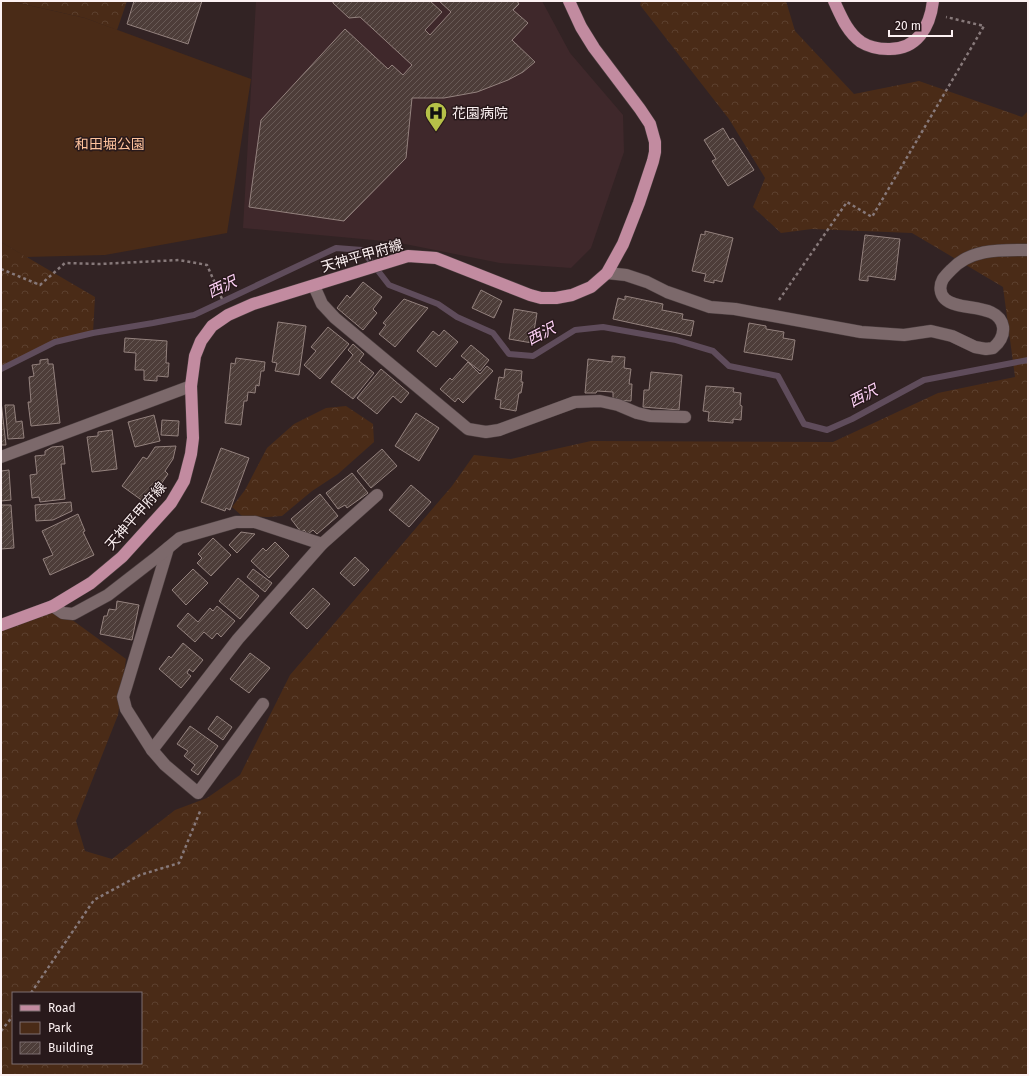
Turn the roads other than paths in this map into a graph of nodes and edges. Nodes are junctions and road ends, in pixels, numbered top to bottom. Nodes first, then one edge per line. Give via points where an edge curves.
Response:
1 (569, 1) edge
2 (834, 1) edge
3 (933, 1) edge
4 (1028, 250) edge
5 (607, 273) junction
6 (314, 286) junction
7 (191, 386) junction
8 (685, 417) dead end
9 (1, 457) edge
10 (377, 495) dead end
11 (322, 544) junction
12 (168, 548) junction
13 (54, 606) junction
14 (1, 625) edge
15 (263, 704) dead end
16 (152, 750) junction

1 - 5 main road, 天神平甲府線 via 594,48 650,124 655,142 653,161 639,203
2 - 3 main road via 853,35 871,47 882,49 893,49 914,42 927,26 932,14
4 - 5 lane via 993,250 975,254 962,260 941,282 941,292 948,301 989,312 1000,321 1003,332 1001,339 993,348 975,347 952,336 931,331 904,335 868,332 710,307 626,275
5 - 6 main road, 天神平甲府線 via 591,287 572,295 541,298 436,258 408,256
6 - 7 main road, 天神平甲府線 via 253,304 228,314 212,326 201,341 195,356
6 - 8 lane via 322,304 335,318 468,429 486,432 499,430 575,402 600,401 650,416
7 - 9 lane
7 - 13 main road, 天神平甲府線 via 194,438 188,468 178,493 122,557 91,583
10 - 11 lane
11 - 12 lane via 255,522 236,522 180,538
11 - 16 lane via 238,639
12 - 13 lane via 108,595 74,614 63,613
12 - 16 lane via 123,697 126,709
13 - 14 main road, 天神平甲府線
15 - 16 lane via 198,793 165,765

